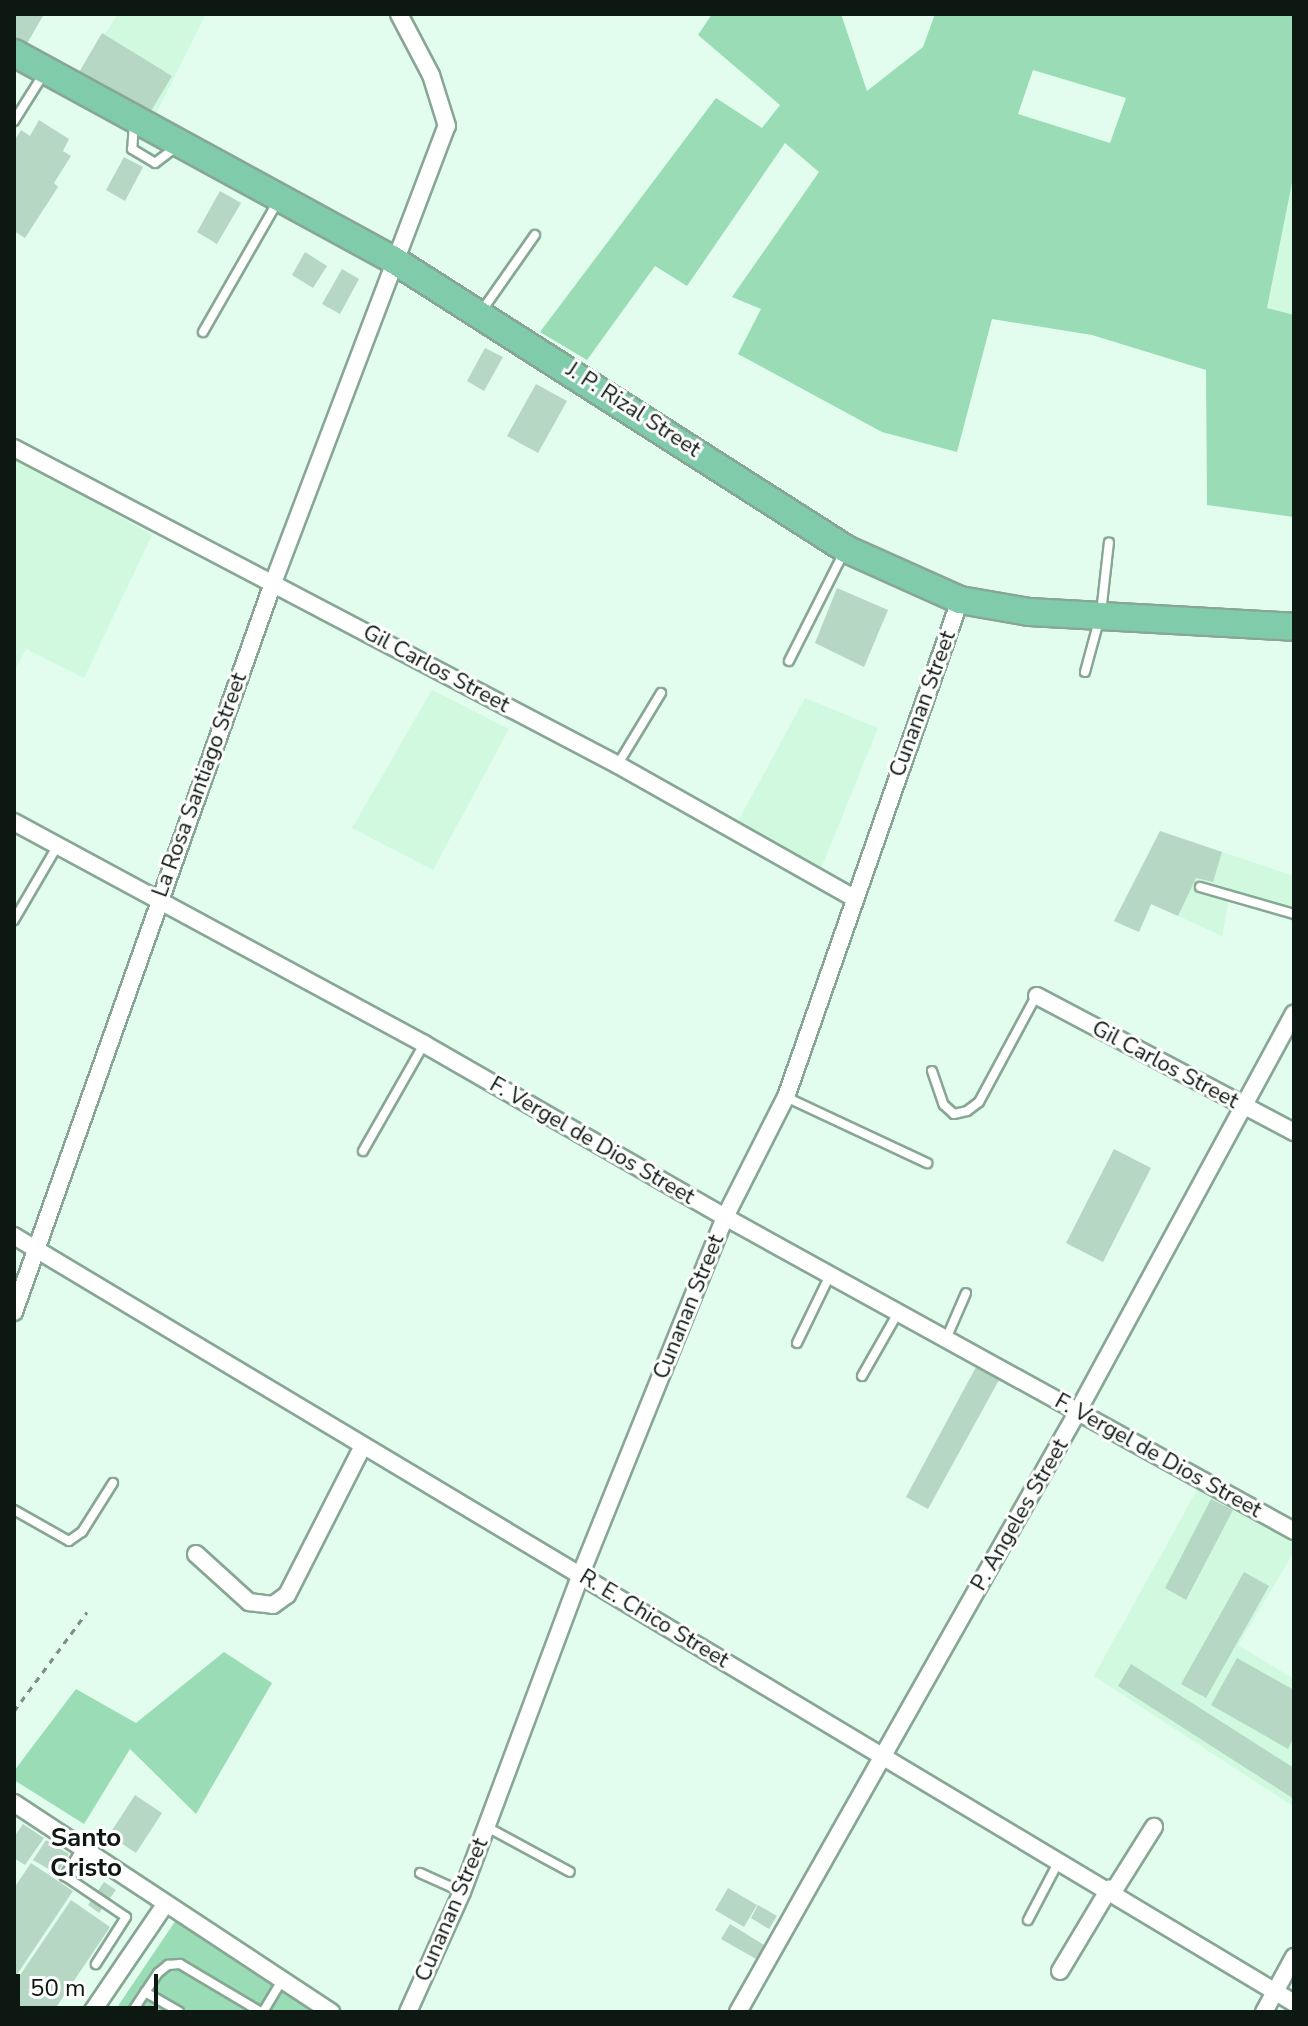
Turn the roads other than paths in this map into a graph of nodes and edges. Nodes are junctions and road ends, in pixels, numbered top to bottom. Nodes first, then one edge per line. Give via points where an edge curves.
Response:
1 (399, 14) edge
2 (14, 53) edge
3 (46, 71) junction
4 (14, 121) edge
5 (279, 199) junction
6 (535, 235) dead end
7 (392, 259) junction
8 (481, 313) junction
9 (203, 332) dead end
10 (14, 448) edge
11 (1109, 542) dead end
12 (846, 549) junction
13 (273, 583) junction
14 (960, 600) junction
15 (1101, 613) junction
16 (1294, 627) edge
17 (789, 661) dead end
18 (1085, 672) dead end
19 (661, 693) dead end
20 (618, 765) junction
21 (14, 822) edge
22 (58, 844) junction
23 (1200, 887) dead end
24 (854, 898) junction
25 (159, 900) junction
26 (1294, 914) edge
27 (14, 920) edge
28 (1037, 996) joint
29 (1294, 1014) edge
30 (424, 1044) junction
31 (932, 1071) dead end
32 (786, 1097) junction
33 (1244, 1107) junction
34 (1294, 1132) edge
35 (363, 1151) dead end
36 (927, 1163) dead end
37 (725, 1217) junction
38 (14, 1236) edge
39 (35, 1248) junction
40 (830, 1275) junction
41 (966, 1293) dead end
42 (14, 1312) edge
43 (898, 1313) junction
44 (946, 1340) junction
45 (797, 1343) dead end
46 (862, 1376) dead end
47 (1078, 1411) junction
48 (363, 1446) junction
49 (113, 1483) dead end
50 (14, 1510) edge
51 (1294, 1531) edge
52 (196, 1554) dead end
53 (580, 1576) junction
54 (884, 1755) junction
55 (14, 1803) edge
56 (486, 1826) junction
57 (1154, 1827) dead end
58 (81, 1850) junction
59 (1059, 1861) junction
60 (570, 1872) dead end
61 (420, 1873) dead end
62 (1111, 1891) junction
63 (462, 1892) junction
64 (164, 1906) junction
65 (1028, 1920) dead end
66 (1294, 1957) edge
67 (96, 1964) dead end
68 (1060, 1971) dead end
69 (282, 1980) junction
70 (145, 1992) junction
71 (1275, 1992) junction
72 (1294, 2003) edge
73 (92, 2012) edge
74 (132, 2012) edge
75 (179, 2012) edge
76 (262, 2012) edge
77 (331, 2012) edge
78 (408, 2012) edge
79 (738, 2012) edge
80 (1264, 2012) edge

1 - 7 street, La Rosa Santiago Street via 431,75 447,126
2 - 3 main road, J. P. Rizal Street
3 - 4 lane
3 - 5 main road, J. P. Rizal Street
5 - 7 main road, J. P. Rizal Street
5 - 9 lane
6 - 8 lane
7 - 8 main road, J. P. Rizal Street
7 - 13 street, La Rosa Santiago Street
8 - 12 main road, J. P. Rizal Street
10 - 13 street, Gil Carlos Street
11 - 15 lane
12 - 14 main road, J. P. Rizal Street
12 - 17 lane
13 - 20 street, Gil Carlos Street
13 - 25 street, La Rosa Santiago Street
14 - 15 main road, J. P. Rizal Street via 1029,612
14 - 24 street, Cunanan Street
15 - 16 main road, J. P. Rizal Street
15 - 18 lane
19 - 20 lane
20 - 24 street, Gil Carlos Street
21 - 22 street, F. Vergel de Dios Street
22 - 25 street, F. Vergel de Dios Street
22 - 27 lane
23 - 26 lane
24 - 32 street, Cunanan Street
25 - 30 street, F. Vergel de Dios Street
25 - 39 street, La Rosa Santiago Street
28 - 31 lane via 979,1102 967,1111 954,1114 944,1105
28 - 33 street, Gil Carlos Street
29 - 33 street, P. Angeles Street
30 - 35 lane
30 - 37 street, F. Vergel de Dios Street
32 - 36 lane
32 - 37 street, Cunanan Street
33 - 34 street, Gil Carlos Street
33 - 47 street, P. Angeles Street
37 - 40 street, F. Vergel de Dios Street
37 - 53 street, Cunanan Street
38 - 39 street, R. E. Chico Street
39 - 42 street, La Rosa Santiago Street
39 - 48 street, R. E. Chico Street
40 - 43 street, F. Vergel de Dios Street
40 - 45 lane
41 - 44 lane
43 - 44 street, F. Vergel de Dios Street
43 - 46 lane
44 - 47 street, F. Vergel de Dios Street
47 - 51 street, F. Vergel de Dios Street
47 - 54 street, P. Angeles Street
48 - 52 street via 280,1600 265,1606 249,1602
48 - 53 street, R. E. Chico Street
49 - 50 lane via 82,1532 69,1541
53 - 54 street, R. E. Chico Street
53 - 56 street, Cunanan Street
54 - 59 street, R. E. Chico Street
54 - 79 street, P. Angeles Street
55 - 58 street
56 - 60 lane
56 - 63 street, Cunanan Street
57 - 62 street
58 - 64 street
58 - 67 lane via 65,1876 126,1917
59 - 62 street, R. E. Chico Street
59 - 65 lane
61 - 63 lane
62 - 68 street
62 - 71 street, R. E. Chico Street
63 - 78 street, Cunanan Street
64 - 69 street
64 - 73 street
66 - 71 street
69 - 76 lane
69 - 77 street
70 - 74 lane
70 - 75 lane
70 - 76 lane via 168,1965 180,1964
71 - 72 street, R. E. Chico Street
71 - 80 street

